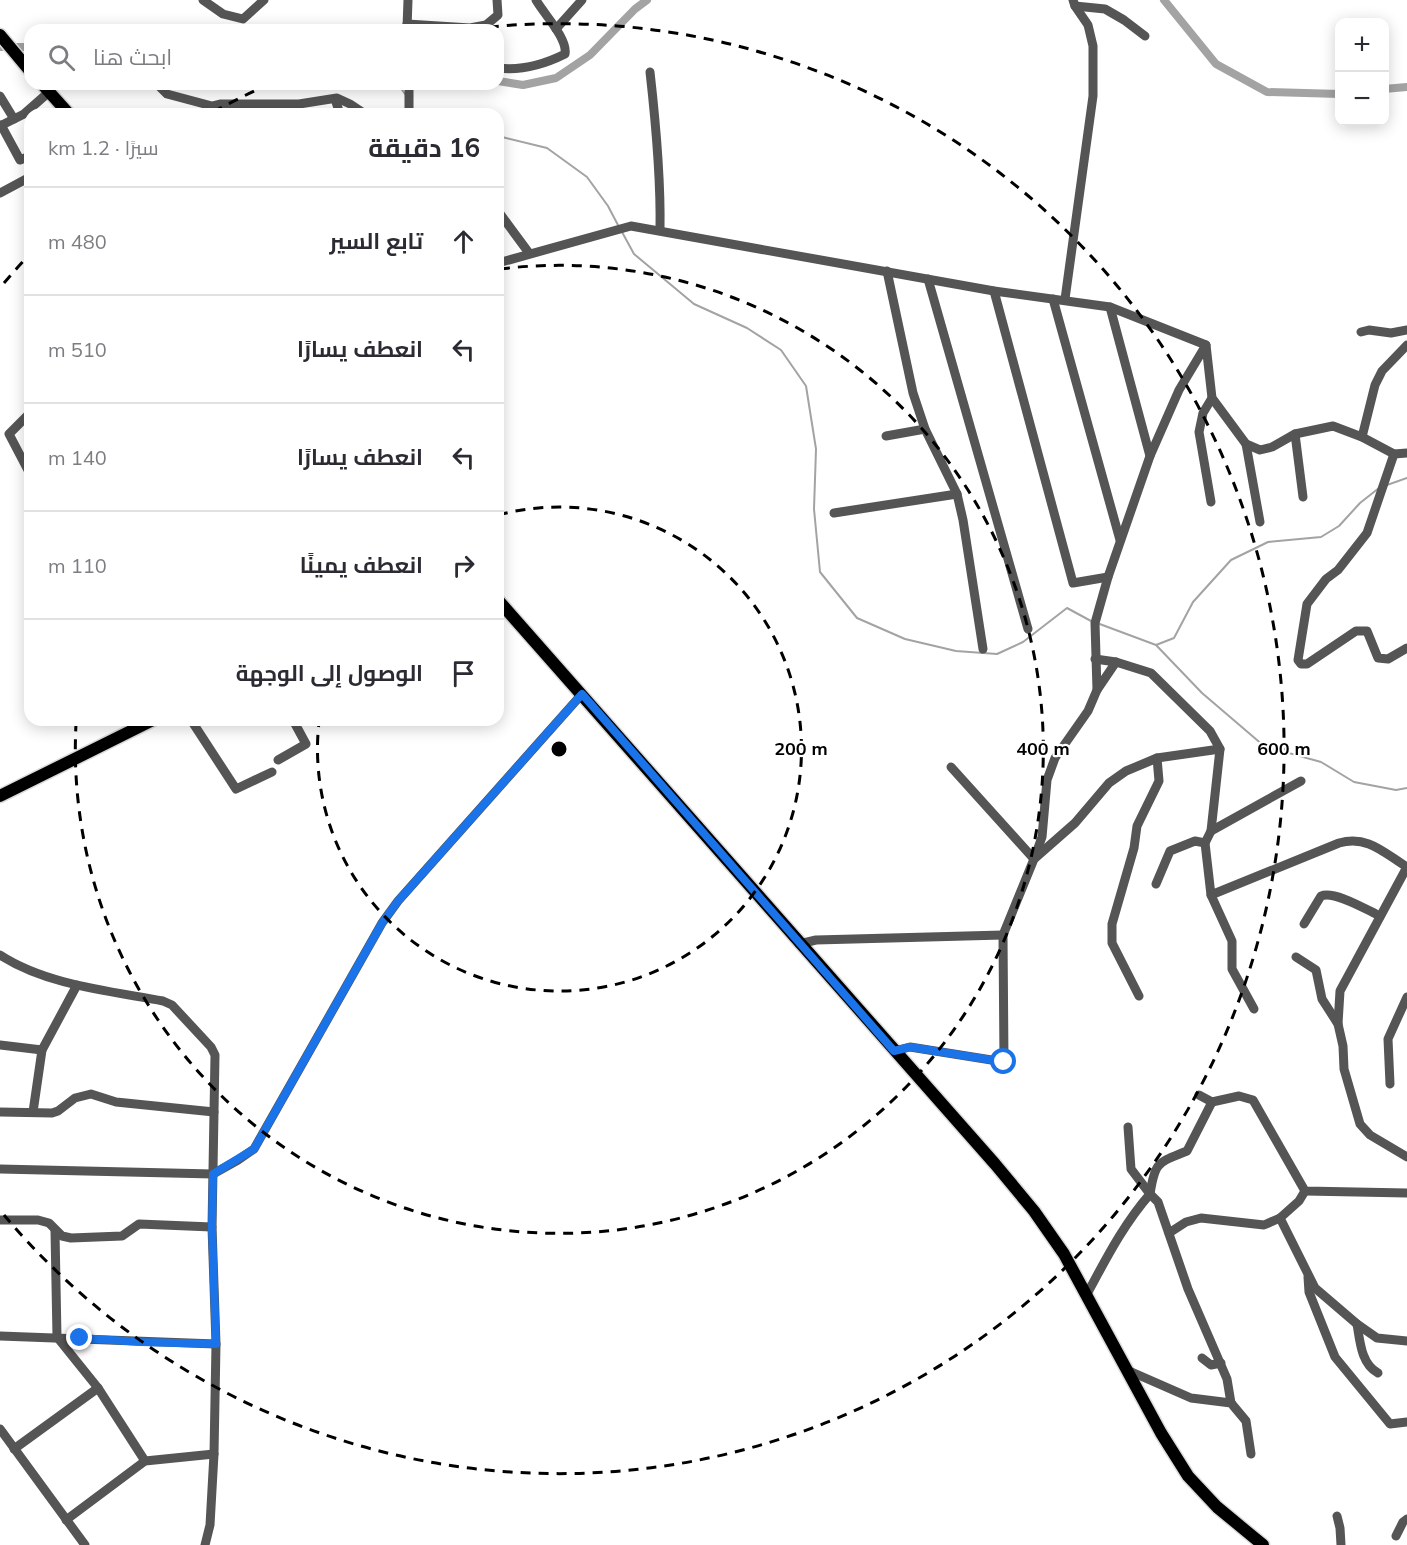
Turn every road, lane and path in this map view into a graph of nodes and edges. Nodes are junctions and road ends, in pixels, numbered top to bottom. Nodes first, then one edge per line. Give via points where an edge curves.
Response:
1 (203, 0) edge
2 (264, 0) edge
3 (408, 0) edge
4 (497, 0) edge
5 (536, 0) edge
6 (582, 0) edge
7 (1074, 3) edge
8 (407, 24) edge
9 (487, 24) edge
10 (556, 29) junction
11 (0, 35) edge
12 (1145, 36) dead end
13 (24, 63) edge
14 (504, 69) edge
15 (650, 72) dead end
16 (43, 90) edge
17 (47, 90) edge
18 (163, 90) edge
19 (409, 90) edge
20 (0, 96) edge
21 (335, 99) junction
22 (29, 108) edge
23 (63, 108) edge
24 (227, 108) edge
25 (254, 108) edge
26 (338, 108) edge
27 (356, 108) edge
28 (409, 108) edge
29 (24, 114) edge
30 (14, 119) junction
31 (0, 125) edge
32 (24, 158) edge
33 (24, 180) edge
34 (0, 193) edge
35 (504, 219) edge
36 (660, 230) junction
37 (529, 253) junction
38 (504, 261) edge
39 (887, 271) junction
40 (928, 279) junction
41 (994, 291) junction
42 (1053, 299) junction
43 (1065, 299) junction
44 (1110, 307) junction
45 (1407, 330) edge
46 (1361, 332) dead end
47 (1206, 345) junction
48 (1407, 345) edge
49 (1212, 399) junction
50 (24, 419) edge
51 (925, 429) junction
52 (1295, 434) junction
53 (886, 436) dead end
54 (1362, 437) junction
55 (1246, 444) junction
56 (1407, 453) edge
57 (1394, 454) junction
58 (1150, 456) junction
59 (24, 463) edge
60 (957, 494) junction
61 (1303, 497) dead end
62 (1211, 502) dead end
63 (834, 513) dead end
64 (1260, 522) dead end
65 (1121, 541) junction
66 (1108, 577) junction
67 (504, 607) edge
68 (1028, 629) dead end
69 (1407, 648) edge
70 (982, 649) dead end
71 (1095, 659) junction
72 (1116, 662) junction
73 (1097, 690) junction
74 (582, 694) junction
75 (141, 726) edge
76 (195, 726) edge
77 (296, 726) edge
78 (1220, 749) junction
79 (278, 759) dead end
80 (1157, 759) junction
81 (951, 767) dead end
82 (272, 772) dead end
83 (1301, 781) dead end
84 (0, 796) edge
85 (1211, 831) junction
86 (1205, 843) junction
87 (1034, 859) junction
88 (1407, 867) edge
89 (1156, 884) dead end
90 (1211, 895) junction
91 (1380, 916) junction
92 (1304, 924) dead end
93 (1003, 935) junction
94 (799, 944) junction
95 (0, 955) edge
96 (1296, 957) dead end
97 (77, 985) junction
98 (1139, 996) dead end
99 (1407, 997) edge
100 (1254, 1009) dead end
101 (1404, 1010) edge
102 (1338, 1024) junction
103 (0, 1045) edge
104 (42, 1050) junction
105 (894, 1051) junction
106 (1390, 1084) dead end
107 (1199, 1095) dead end
108 (1212, 1102) junction
109 (0, 1112) edge
110 (33, 1112) junction
111 (214, 1112) junction
112 (1128, 1127) dead end
113 (1407, 1157) edge
114 (0, 1169) edge
115 (213, 1174) junction
116 (1305, 1191) junction
117 (1404, 1192) edge
118 (1150, 1194) junction
119 (1280, 1218) junction
120 (0, 1220) edge
121 (212, 1227) junction
122 (1168, 1233) junction
123 (57, 1236) junction
124 (1308, 1274) junction
125 (1087, 1294) junction
126 (1357, 1324) junction
127 (0, 1336) edge
128 (57, 1337) junction
129 (1407, 1341) edge
130 (216, 1344) junction
131 (1202, 1358) dead end
132 (1221, 1363) junction
133 (1127, 1371) junction
134 (1377, 1373) dead end
135 (98, 1388) junction
136 (1231, 1403) junction
137 (1407, 1422) edge
138 (0, 1429) edge
139 (14, 1449) junction
140 (214, 1454) junction
141 (1251, 1454) dead end
142 (146, 1461) junction
143 (1337, 1516) dead end
144 (1407, 1519) edge
145 (66, 1521) junction
146 (1396, 1536) dead end
147 (86, 1545) edge
148 (206, 1545) edge
149 (1263, 1545) edge
150 (1341, 1545) edge

1 - 2 street via 223,14 243,19
3 - 8 street
4 - 9 street via 498,15
5 - 10 street
6 - 10 street
7 - 12 street via 1105,9
7 - 43 street via 1088,25 1093,46 1093,96
10 - 14 street via 565,54 532,67
11 - 13 main road
15 - 36 street via 661,193
16 - 22 street
17 - 23 main road
18 - 24 street
19 - 28 street
20 - 30 street
21 - 25 street
21 - 26 street
21 - 27 street
29 - 30 street
30 - 31 street
31 - 32 street via 20,160
33 - 34 street
35 - 37 street
36 - 37 street via 631,226
36 - 39 street
37 - 38 street
39 - 40 street
39 - 51 street via 913,393
40 - 41 street
40 - 68 street
41 - 42 street
41 - 66 street via 1073,583
42 - 43 street
42 - 65 street
43 - 44 street
44 - 47 street
44 - 58 street
45 - 46 street
47 - 49 street
47 - 58 street via 1179,390
48 - 54 street via 1382,371 1375,385
49 - 55 street
49 - 62 street via 1203,413 1199,432
50 - 59 street via 9,434
51 - 53 street
51 - 60 street
52 - 54 street via 1333,426
52 - 55 street via 1260,450
52 - 61 street
54 - 57 street
55 - 64 street
56 - 57 street
57 - 69 street via 1367,532 1307,604 1298,660 1307,664 1356,631 1366,631 1378,658 1388,659
58 - 65 street
60 - 63 street
60 - 70 street
65 - 66 street
66 - 71 street via 1095,623
67 - 74 main road
71 - 72 street
71 - 73 street
72 - 73 street
72 - 78 street via 1151,673 1210,731
73 - 87 street via 1088,711 1055,758 1047,780 1042,837
74 - 94 main road
74 - 115 street via 398,901 254,1149
75 - 84 main road
76 - 82 street via 236,789
77 - 79 street via 306,744
78 - 80 street
78 - 85 street
80 - 87 street via 1126,771 1109,783 1075,823
80 - 98 street via 1159,781 1137,826 1112,924 1113,943
81 - 87 street
83 - 85 street
85 - 86 street
86 - 89 street via 1195,841 1170,851
86 - 90 street
87 - 93 street
88 - 90 street via 1369,842 1351,840
88 - 91 street
90 - 100 street via 1232,941 1232,969
91 - 92 street via 1325,894
91 - 102 street via 1340,991
93 - 94 street via 816,940
93 - 105 street via 1004,1062 910,1047
94 - 105 main road
95 - 97 street via 19,966
96 - 102 street via 1316,970 1322,999
97 - 104 street
97 - 111 street via 176,1008 215,1055
99 - 101 street
101 - 106 street via 1388,1039
102 - 113 street via 1344,1069 1360,1124 1370,1135
103 - 104 street
104 - 110 street
105 - 125 main road via 1034,1211
107 - 108 street
108 - 116 street via 1239,1096 1253,1100
108 - 118 street via 1187,1151 1160,1162 1152,1177
109 - 110 street
110 - 111 street via 52,1113 75,1098 91,1094 116,1102
111 - 115 street
112 - 118 street via 1131,1168
114 - 115 street
115 - 121 street
116 - 117 street
116 - 119 street
118 - 122 street via 1158,1202
118 - 125 street via 1120,1233
119 - 122 street via 1264,1225 1200,1218
119 - 124 street
120 - 123 street via 49,1223
121 - 123 street via 139,1224 122,1236
121 - 130 street
122 - 132 street
123 - 128 street
124 - 126 street via 1315,1288
124 - 137 street via 1309,1292 1335,1357 1390,1424
125 - 133 main road
126 - 129 street via 1377,1338
126 - 134 street via 1364,1359
127 - 128 street
128 - 130 street
128 - 135 street
130 - 140 street
131 - 132 street via 1210,1365
132 - 136 street
133 - 136 street via 1191,1398
133 - 149 main road via 1188,1476 1217,1507
135 - 139 street
135 - 142 street
136 - 141 street via 1246,1421
138 - 139 street
139 - 145 street
140 - 142 street
140 - 148 street
142 - 145 street
143 - 150 street
144 - 146 street
145 - 147 street

